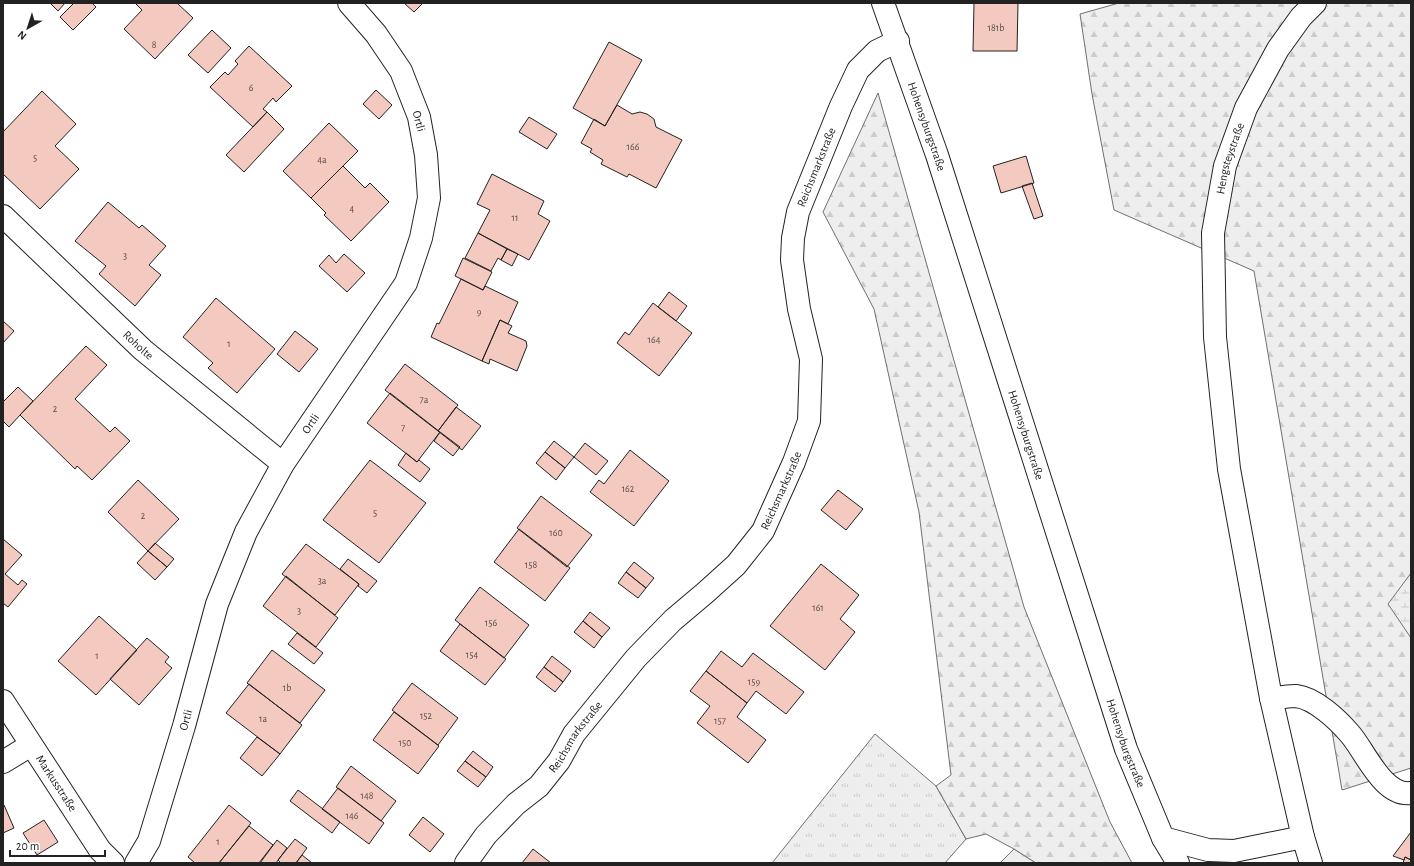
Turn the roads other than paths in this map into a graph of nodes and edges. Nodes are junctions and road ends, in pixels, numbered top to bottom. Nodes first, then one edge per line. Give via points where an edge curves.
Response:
1 (349, 3) edge
2 (883, 3) edge
3 (1315, 3) edge
4 (898, 42) junction
5 (3, 216) edge
6 (284, 464) junction
7 (1271, 698) junction
8 (3, 701) edge
9 (31, 745) junction
10 (3, 762) edge
11 (1411, 793) edge
12 (1303, 837) junction
13 (1163, 838) junction
14 (113, 863) edge
15 (136, 863) edge
16 (466, 863) edge
17 (1178, 863) edge
18 (1311, 863) edge

1 - 6 street, Ortli via 376,34 401,71 419,117 426,155 429,198 421,238 406,283
2 - 4 street, Hohensyburgstraße
3 - 7 street, Hengsteystraße via 1274,55 1246,108 1225,166 1213,233 1215,337 1229,468
4 - 13 street, Hohensyburgstraße via 937,156 1126,749
4 - 16 street, Reichsmarkstraße via 877,51 858,70 798,212 792,260 799,308 812,359 809,421 763,531 736,565 673,620 636,658 574,734 559,761 539,786 516,804 486,835
5 - 6 street, Roholte via 143,350
6 - 15 street, Ortli via 246,532 217,604 149,841
7 - 11 street via 1296,696 1314,703 1335,718 1351,735 1373,769 1393,789
7 - 12 street
8 - 9 street, Markusstraße
9 - 10 street
9 - 14 street, Markusstraße via 100,850
12 - 13 street via 1234,851 1208,850
12 - 18 street
13 - 17 street, Hohensyburgstraße

